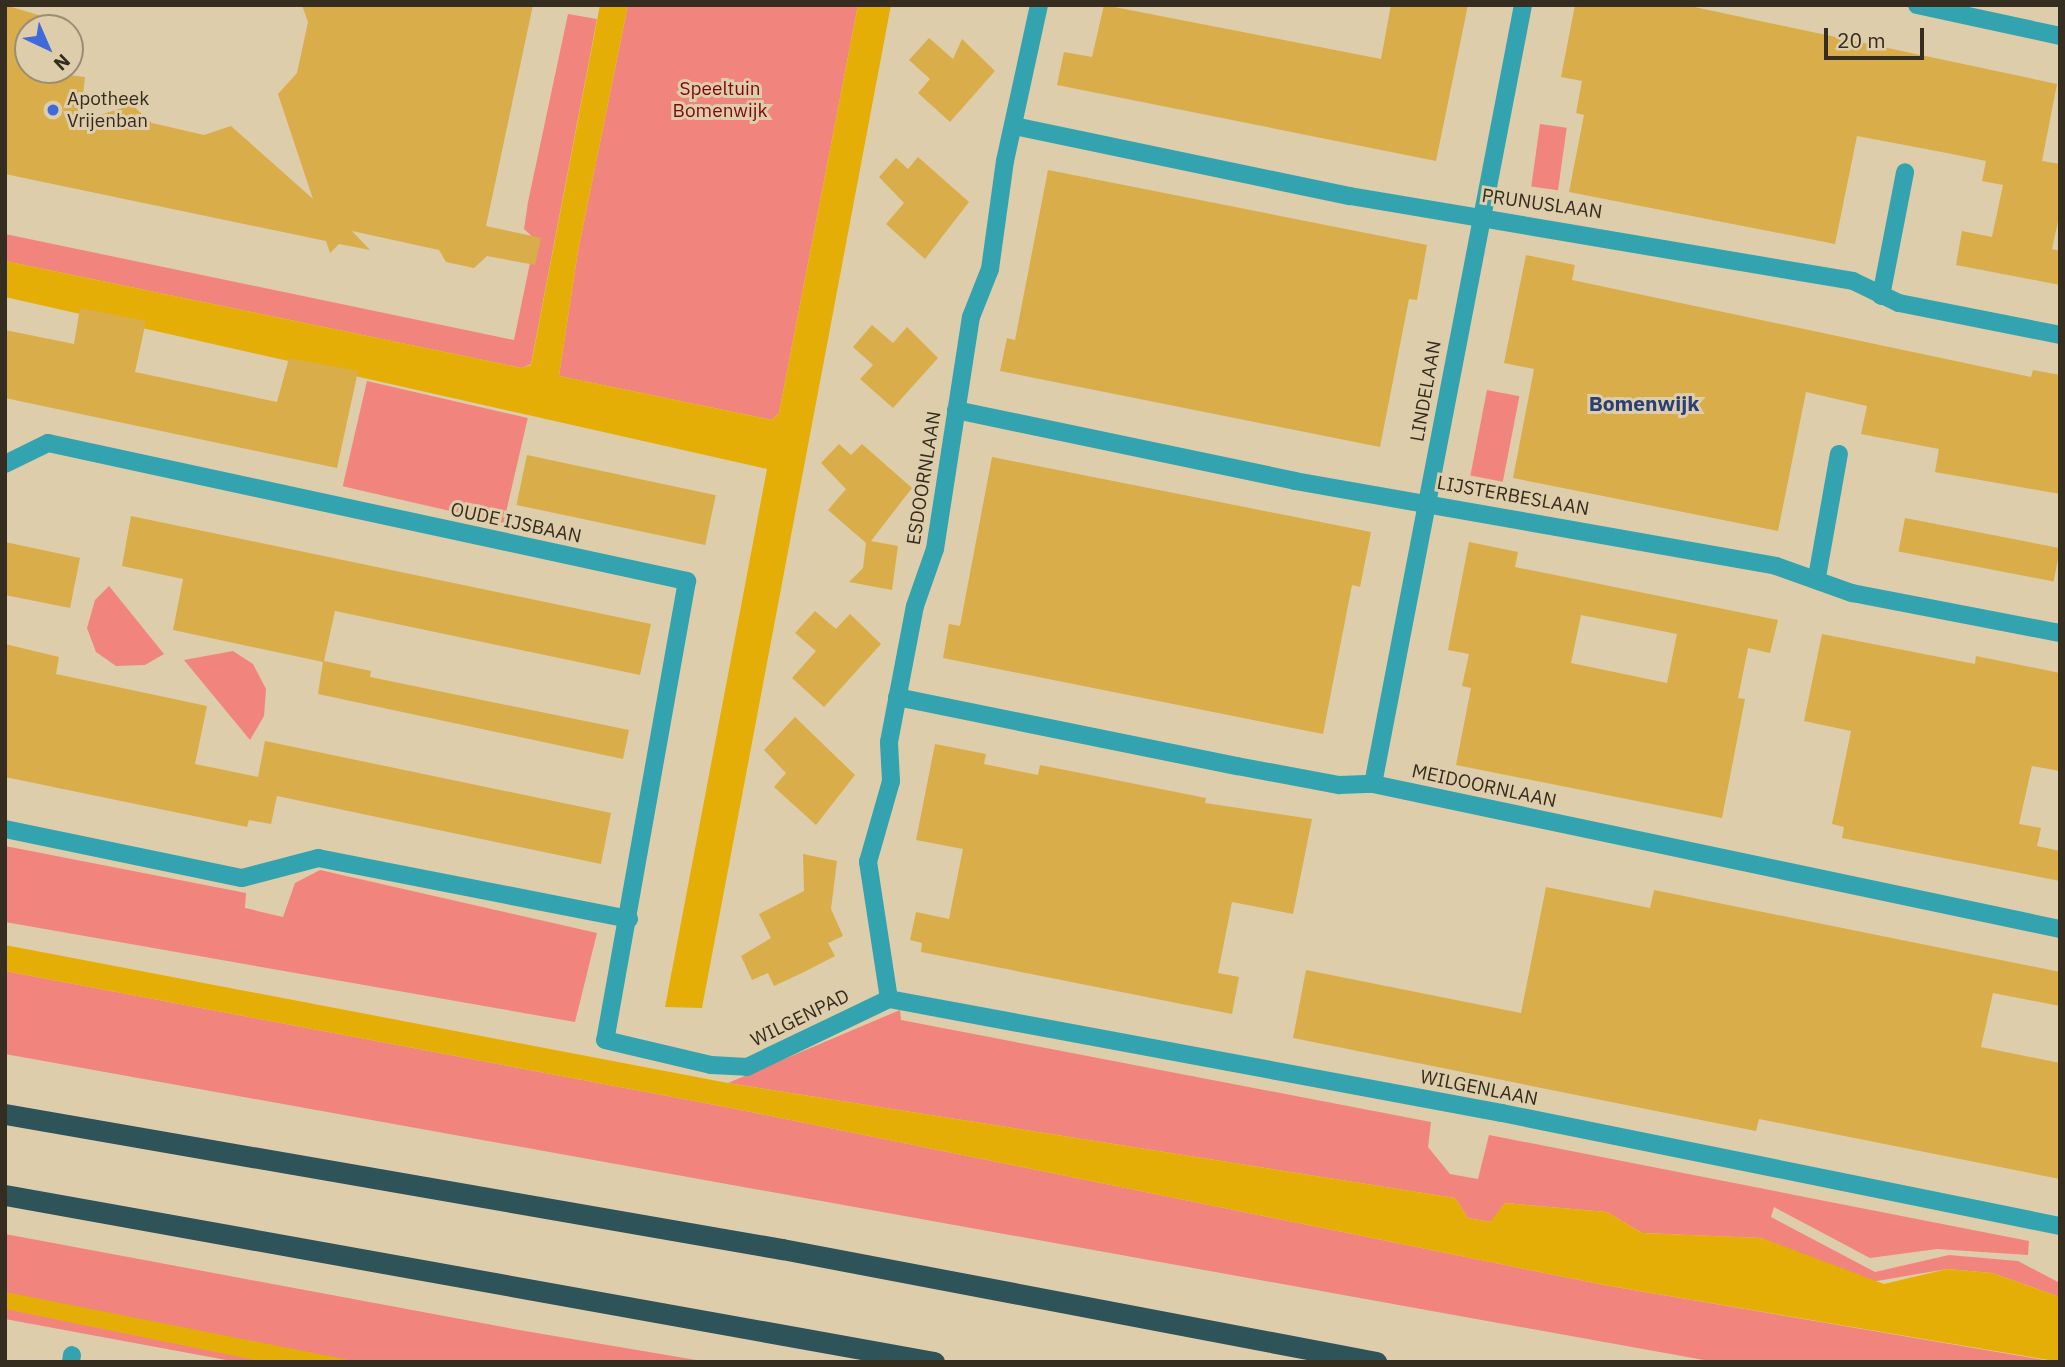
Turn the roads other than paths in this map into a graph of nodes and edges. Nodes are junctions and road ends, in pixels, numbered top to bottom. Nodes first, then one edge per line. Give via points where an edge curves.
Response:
1 (1039, 5) edge
2 (1523, 5) edge
3 (1917, 5) edge
4 (2060, 36) edge
5 (1014, 126) junction
6 (1905, 172) dead end
7 (1483, 217) junction
8 (1881, 296) junction
9 (2060, 335) edge
10 (956, 410) junction
11 (1839, 454) dead end
12 (5, 464) edge
13 (1427, 502) junction
14 (1817, 578) junction
15 (2060, 633) edge
16 (897, 697) junction
17 (1373, 784) junction
18 (5, 829) edge
19 (629, 919) junction
20 (2060, 929) edge
21 (889, 999) junction
22 (605, 1040) joint
23 (5, 1114) edge
24 (5, 1195) edge
25 (2060, 1226) edge
26 (934, 1362) edge
27 (1376, 1362) edge

1 - 5 street, ESDOORNLAAN
2 - 7 street, LINDELAAN
3 - 4 street
5 - 7 street, PRUNUSLAAN via 1350,196
5 - 10 street, ESDOORNLAAN via 993,256 971,317
6 - 8 street
7 - 8 street, PRUNUSLAAN via 1853,281
7 - 13 street, LINDELAAN
8 - 9 street, PRUNUSLAAN
10 - 13 street, LIJSTERBESLAAN
10 - 16 street, ESDOORNLAAN via 935,550 915,606
11 - 14 street
12 - 19 street, OUDE IJSBAAN via 48,443 688,581
13 - 14 street, LIJSTERBESLAAN
13 - 17 street, LINDELAAN
14 - 15 street, LIJSTERBESLAAN via 1852,593
16 - 17 street, MEIDOORNLAAN via 1339,785
16 - 21 street, ESDOORNLAAN via 888,742 891,781 869,862
17 - 20 street, MEIDOORNLAAN
18 - 19 street via 242,878 318,858
19 - 22 street, OUDE IJSBAAN
21 - 22 street, WILGENPAD via 747,1067 711,1065
21 - 25 street, WILGENLAAN via 1502,1113
23 - 27 highway via 782,1249
24 - 26 highway

